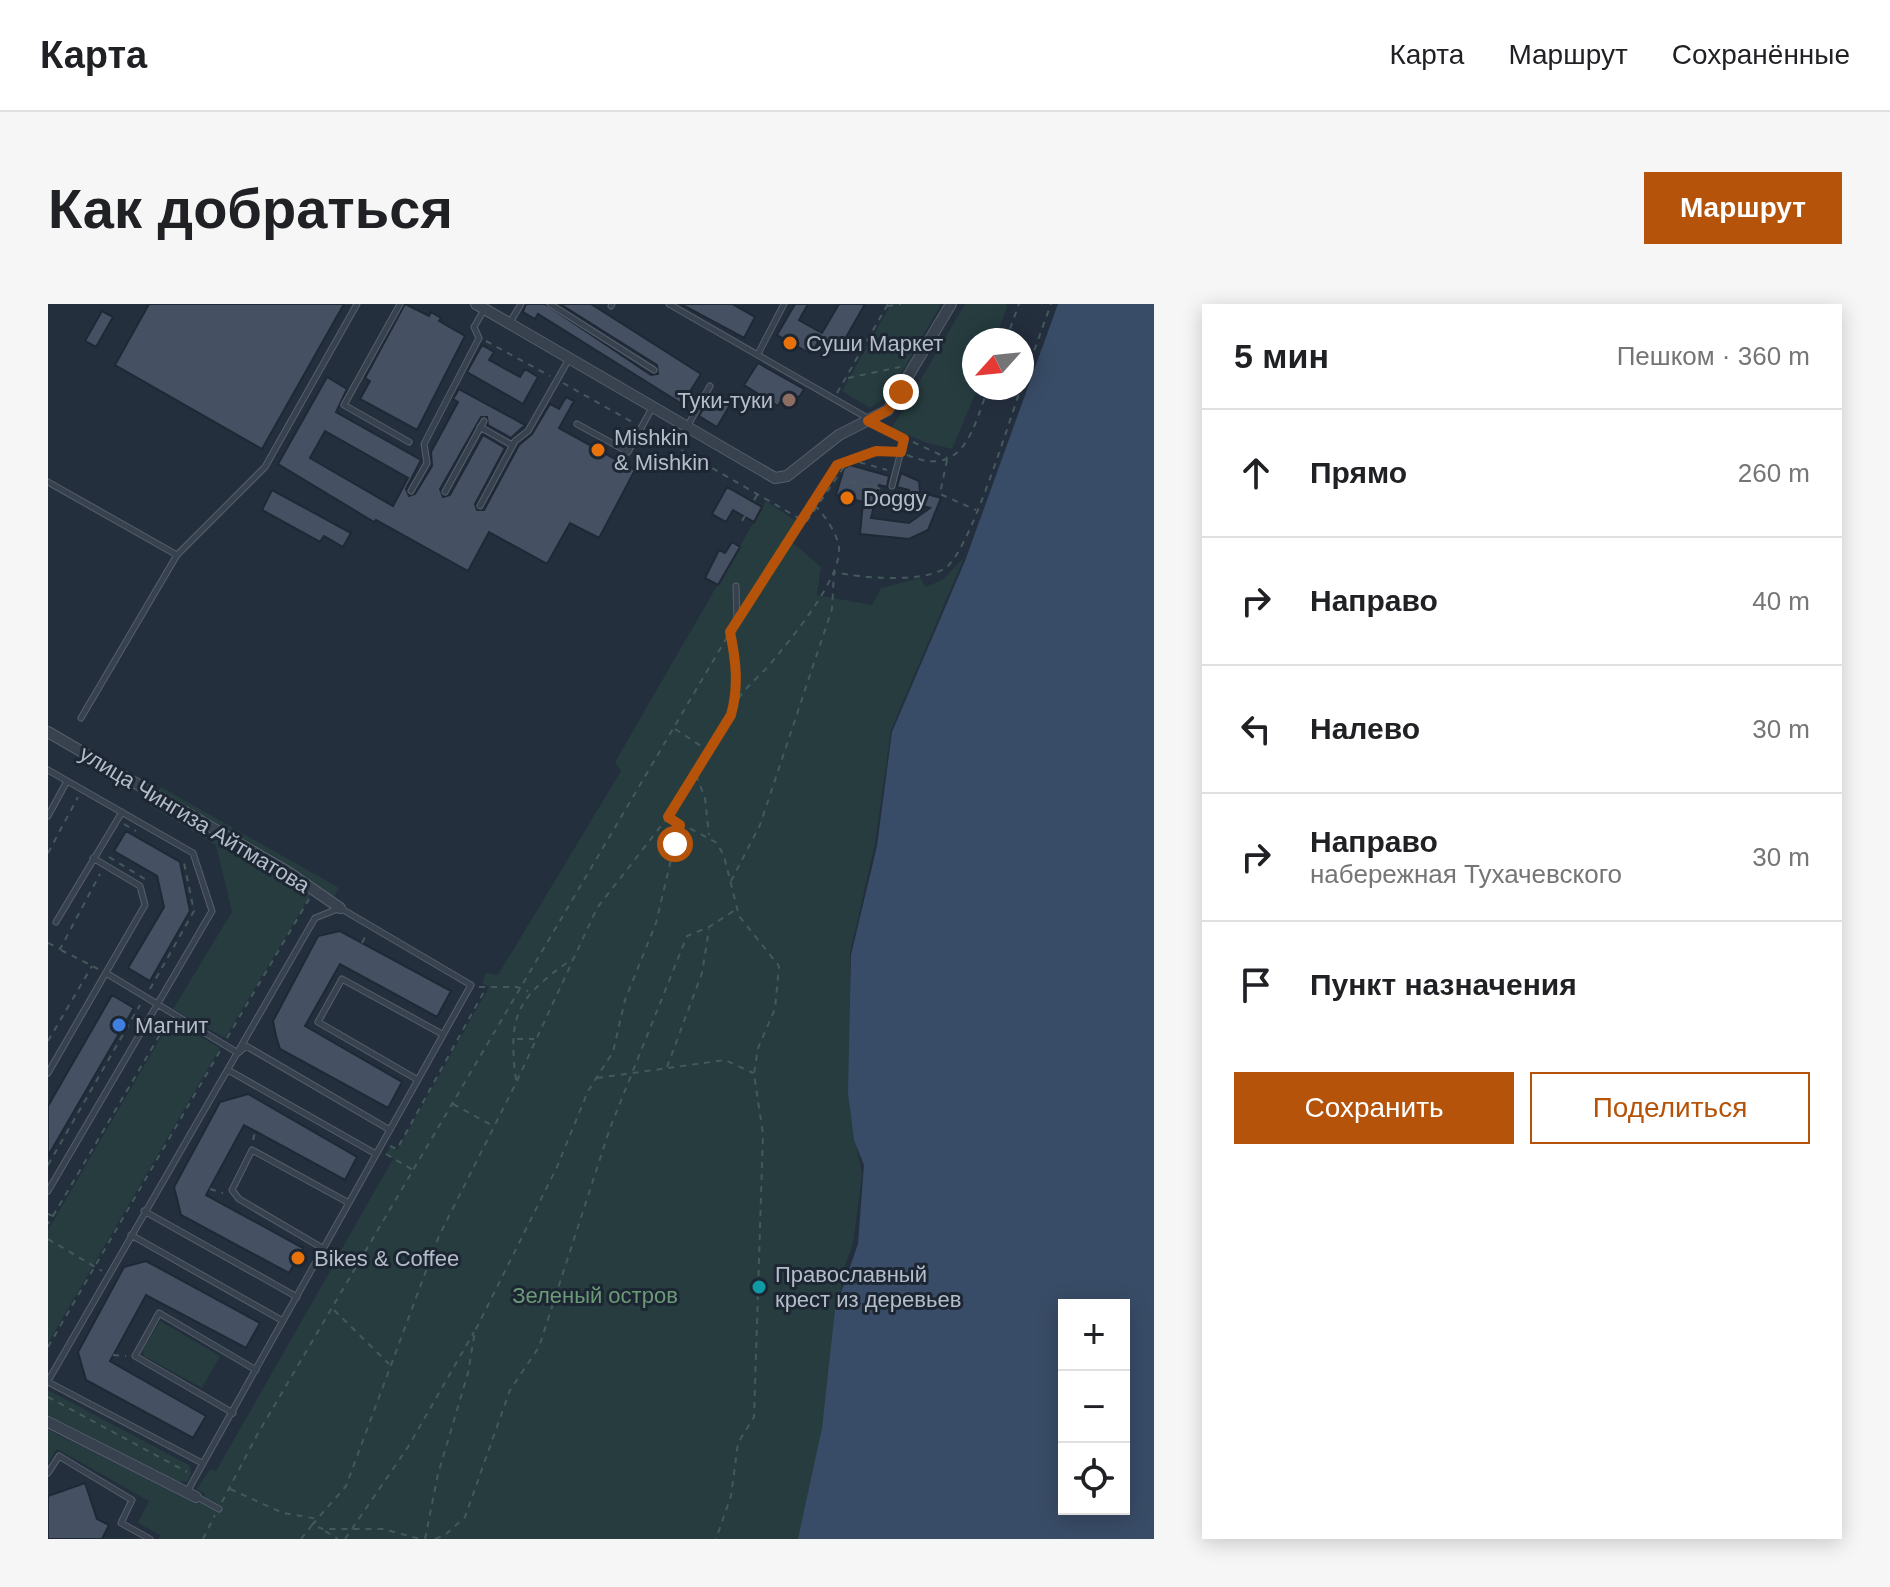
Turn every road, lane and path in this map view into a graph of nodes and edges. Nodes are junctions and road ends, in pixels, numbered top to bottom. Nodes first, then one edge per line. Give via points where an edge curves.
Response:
1 (357, 304) edge
2 (400, 304) edge
3 (521, 304) edge
4 (550, 304) edge
5 (669, 304) edge
6 (784, 304) edge
7 (901, 304) edge
8 (951, 304) edge
9 (1019, 304) edge
10 (1051, 304) edge
11 (888, 305) edge
12 (480, 306) edge
13 (509, 324) junction
14 (1010, 328) edge
15 (479, 338) junction
16 (1034, 350) edge
17 (759, 352) junction
18 (569, 359) junction
19 (917, 364) junction
20 (654, 370) dead end
21 (847, 379) junction
22 (557, 380) junction
23 (710, 386) dead end
24 (833, 397) junction
25 (983, 400) edge
26 (1016, 400) edge
27 (652, 408) junction
28 (484, 421) dead end
29 (868, 421) junction
30 (577, 424) dead end
31 (480, 427) junction
32 (642, 427) junction
33 (686, 428) junction
34 (904, 439) junction
35 (409, 442) dead end
36 (512, 445) junction
37 (900, 454) junction
38 (948, 459) junction
39 (892, 464) dead end
40 (835, 479) junction
41 (840, 479) dead end
42 (48, 482) edge
43 (851, 482) dead end
44 (892, 486) dead end
45 (882, 489) dead end
46 (411, 491) dead end
47 (445, 492) dead end
48 (757, 494) junction
49 (812, 504) junction
50 (480, 506) dead end
51 (817, 508) junction
52 (977, 510) junction
53 (802, 520) junction
54 (742, 521) dead end
55 (177, 555) junction
56 (834, 572) junction
57 (736, 586) dead end
58 (737, 619) junction
59 (730, 632) junction
60 (736, 697) junction
61 (81, 718) dead end
62 (673, 729) junction
63 (48, 732) edge
64 (709, 751) junction
65 (48, 770) edge
66 (695, 774) junction
67 (67, 781) junction
68 (79, 796) dead end
69 (122, 812) junction
70 (48, 816) edge
71 (668, 817) junction
72 (680, 825) junction
73 (709, 836) junction
74 (98, 850) junction
75 (48, 853) edge
76 (93, 858) junction
77 (184, 858) dead end
78 (105, 865) junction
79 (147, 879) dead end
80 (730, 882) junction
81 (312, 894) dead end
82 (340, 908) junction
83 (736, 909) junction
84 (56, 922) dead end
85 (371, 927) junction
86 (709, 927) junction
87 (48, 943) edge
88 (362, 943) dead end
89 (60, 949) junction
90 (573, 958) junction
91 (92, 966) junction
92 (106, 973) junction
93 (139, 983) dead end
94 (522, 988) junction
95 (529, 992) junction
96 (142, 1003) dead end
97 (159, 1005) junction
98 (511, 1006) junction
99 (518, 1010) junction
100 (170, 1017) dead end
101 (442, 1034) junction
102 (515, 1039) junction
103 (535, 1039) junction
104 (48, 1041) edge
105 (224, 1044) junction
106 (238, 1053) junction
107 (667, 1067) junction
108 (228, 1070) junction
109 (635, 1070) junction
110 (48, 1073) edge
111 (754, 1074) junction
112 (597, 1078) junction
113 (418, 1080) junction
114 (516, 1083) junction
115 (452, 1103) junction
116 (495, 1127) junction
117 (390, 1130) junction
118 (255, 1132) dead end
119 (252, 1150) junction
120 (376, 1154) junction
121 (48, 1165) edge
122 (413, 1170) junction
123 (48, 1191) edge
124 (349, 1203) junction
125 (144, 1211) junction
126 (48, 1214) edge
127 (53, 1216) junction
128 (48, 1224) edge
129 (131, 1235) junction
130 (48, 1239) edge
131 (324, 1249) junction
132 (93, 1266) junction
133 (107, 1273) junction
134 (297, 1297) junction
135 (332, 1309) junction
136 (283, 1321) junction
137 (475, 1331) junction
138 (48, 1347) edge
139 (113, 1355) dead end
140 (135, 1356) junction
141 (390, 1365) junction
142 (256, 1370) junction
143 (48, 1382) edge
144 (48, 1397) edge
145 (233, 1413) junction
146 (48, 1422) edge
147 (202, 1463) junction
148 (48, 1473) edge
149 (195, 1476) junction
150 (229, 1488) junction
151 (192, 1494) junction
152 (219, 1509) junction
153 (318, 1519) junction
154 (312, 1525) junction
155 (355, 1527) junction
156 (323, 1529) junction
157 (150, 1539) edge
158 (203, 1539) edge
159 (301, 1539) edge
160 (338, 1539) edge
161 (345, 1539) edge
162 (423, 1539) edge
163 (435, 1539) edge
164 (716, 1539) edge

1 - 55 lane via 265,467
2 - 35 lane via 344,405
3 - 13 lane
4 - 20 lane
5 - 17 lane
6 - 17 lane
7 - 11 path
8 - 19 street
9 - 14 path
10 - 16 path
11 - 21 path
12 - 13 street
12 - 15 lane via 474,327
13 - 18 street
15 - 22 path
15 - 46 lane via 424,444 427,463
17 - 24 lane
18 - 22 lane
18 - 27 street
19 - 21 path
19 - 29 street via 888,410
21 - 24 path
22 - 32 path
22 - 36 lane via 528,431
23 - 33 lane
24 - 29 lane
25 - 38 path via 966,443
26 - 52 path
27 - 32 lane
27 - 33 street
28 - 31 lane
29 - 33 street via 839,435 787,476 775,478
29 - 34 lane
30 - 32 lane via 628,452
31 - 36 lane
31 - 47 lane
32 - 48 path
34 - 37 lane
34 - 38 path
36 - 50 lane
37 - 38 path via 925,463
37 - 44 lane
37 - 49 path via 876,451 843,461
38 - 52 path via 940,494
39 - 40 path via 886,471 855,461
40 - 41 path
40 - 51 path
42 - 55 lane
43 - 45 path
48 - 53 path
48 - 54 path
49 - 51 path
49 - 53 path
51 - 53 path
51 - 56 path via 839,547
52 - 56 path via 956,556 942,570 867,579
53 - 58 path
55 - 61 lane
56 - 60 path via 770,664
56 - 80 path via 832,609 760,825
57 - 58 lane
58 - 59 path
59 - 60 path
59 - 62 path
60 - 64 path
62 - 64 path
62 - 94 path
63 - 82 street, улица Чингиза Айтматова
64 - 66 path
65 - 67 lane
66 - 71 path
66 - 73 path via 705,798
67 - 69 lane
67 - 70 lane
68 - 75 path
69 - 74 lane
69 - 97 lane via 193,853 212,911
71 - 72 path
71 - 90 path via 597,908
72 - 73 path
72 - 112 path via 656,923 625,1000 613,1052
73 - 80 path via 724,856
74 - 76 lane
74 - 79 path
76 - 78 lane
76 - 84 lane
77 - 93 path via 194,911 151,990
78 - 89 path
78 - 92 lane via 140,886 145,905
80 - 83 path
81 - 105 path
82 - 85 lane
82 - 106 lane via 315,918
83 - 86 path
83 - 111 path via 779,966 775,1009 758,1048
85 - 88 path
85 - 101 lane via 471,985
86 - 107 path via 702,973
86 - 109 path via 687,936
87 - 89 path
89 - 91 path
90 - 95 path
90 - 103 path
91 - 92 path
91 - 104 path
92 - 97 lane
92 - 110 lane
94 - 95 path
94 - 98 path
94 - 122 path via 487,988 397,1149 390,1146 385,1152
95 - 99 path
96 - 121 path
97 - 105 lane
97 - 123 lane
98 - 99 path
98 - 115 path
99 - 102 path
100 - 127 path
101 - 113 lane
101 - 113 lane via 342,979 318,1022
102 - 103 path
102 - 114 path
103 - 114 path
105 - 106 lane
105 - 132 path
106 - 108 lane
106 - 117 lane via 246,1046
107 - 109 path
107 - 111 path via 725,1060
108 - 120 lane
108 - 125 lane
109 - 112 path
109 - 163 path via 610,1128 539,1347 510,1390 465,1517
111 - 164 path via 763,1134 754,1417 738,1443 731,1496
112 - 137 path
113 - 117 lane
114 - 116 path
115 - 116 path
115 - 122 path
116 - 141 path via 439,1236
117 - 120 lane
118 - 119 path
119 - 124 lane
119 - 131 lane via 232,1190
120 - 124 lane
122 - 135 path
124 - 131 lane
125 - 129 lane
125 - 134 lane
126 - 127 path
127 - 128 path
129 - 133 lane
129 - 136 lane
130 - 132 path
131 - 134 lane
132 - 133 path
132 - 138 path
133 - 143 lane
134 - 136 lane
135 - 141 path
135 - 150 path
136 - 142 lane
137 - 155 path
137 - 162 path
139 - 140 path
140 - 142 lane via 159,1313
140 - 145 lane
141 - 153 path via 346,1486
142 - 145 lane
143 - 147 lane
144 - 149 path
145 - 147 lane
146 - 151 street
147 - 149 lane
148 - 157 lane via 59,1456 132,1500 121,1523
149 - 151 lane
150 - 152 path
150 - 153 path via 283,1513
151 - 152 lane
152 - 158 path
153 - 154 path
154 - 156 path
154 - 159 path
155 - 156 path
155 - 161 path
155 - 162 path
156 - 160 path

